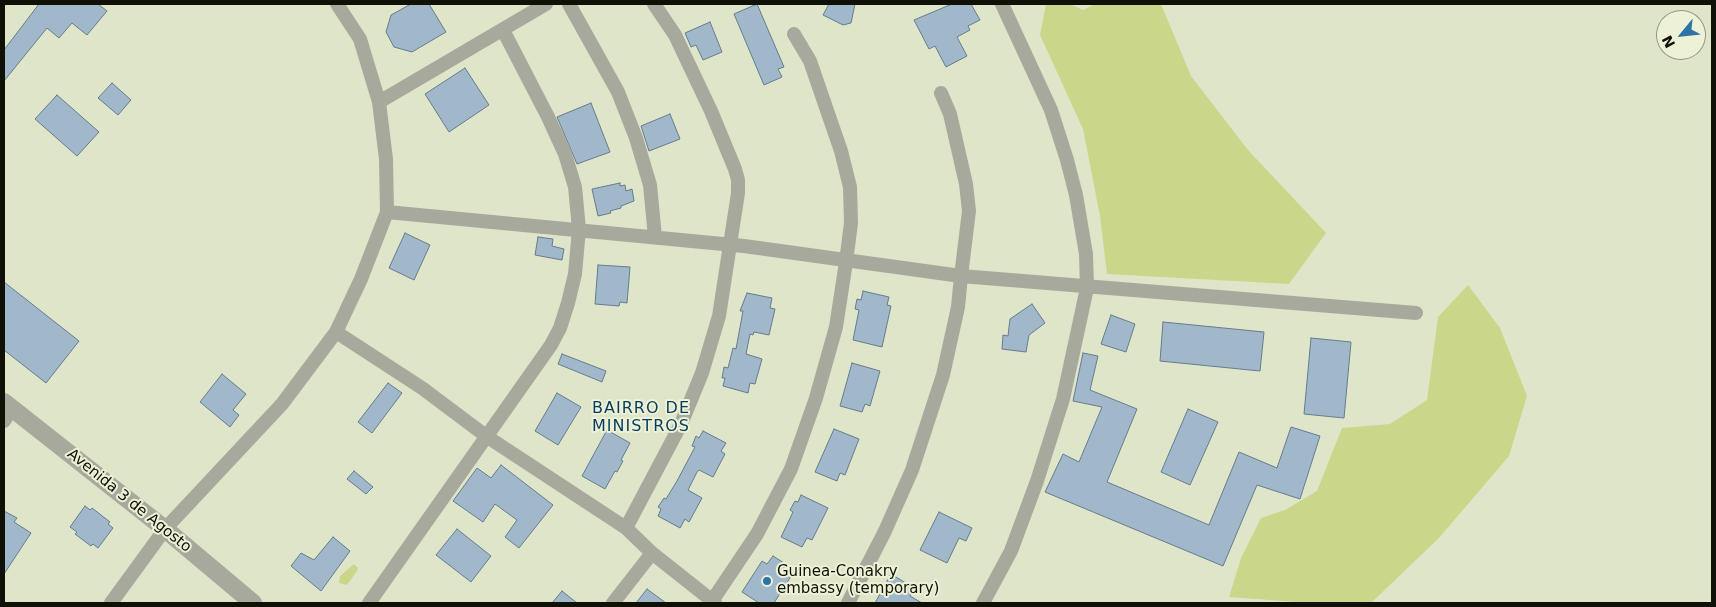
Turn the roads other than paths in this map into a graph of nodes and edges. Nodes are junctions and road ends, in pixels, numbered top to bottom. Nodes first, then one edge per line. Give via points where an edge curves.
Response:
1 (337, 4) edge
2 (546, 4) edge
3 (569, 4) edge
4 (654, 4) edge
5 (1002, 4) edge
6 (503, 30) junction
7 (794, 34) dead end
8 (941, 93) dead end
9 (379, 102) junction
10 (387, 212) junction
11 (579, 229) junction
12 (656, 237) junction
13 (730, 245) junction
14 (846, 262) junction
15 (961, 276) junction
16 (1087, 288) junction
17 (1416, 312) dead end
18 (336, 332) junction
19 (7, 410) edge
20 (486, 436) junction
21 (626, 528) junction
22 (165, 529) junction
23 (652, 553) junction
24 (714, 602) edge
25 (111, 603) edge
26 (253, 603) edge
27 (369, 603) edge
28 (613, 603) edge
29 (848, 603) edge
30 (983, 603) edge

1 - 9 street via 360,39
2 - 6 street
3 - 12 street via 618,92 636,138 650,185
4 - 13 street via 675,35 711,111 738,180
5 - 16 street via 1051,110 1067,160 1086,254
6 - 9 street
6 - 11 street via 565,154 575,187
7 - 14 street via 810,60 842,151 850,187 851,223
8 - 15 street via 950,114 969,211
9 - 10 street via 386,159
10 - 11 street
10 - 18 street
11 - 12 street
11 - 20 street via 574,274 560,328
12 - 13 street
13 - 14 street
13 - 21 street via 719,316 702,373 681,424
14 - 15 street
14 - 24 street via 836,328 791,469 757,534
15 - 16 street
15 - 29 street via 958,307 943,375 912,470
16 - 17 street
16 - 30 street via 1063,399 1037,481 1011,551
18 - 20 street via 422,388
18 - 22 street via 282,404
19 - 22 street, Avenida 3 de Agosto
20 - 21 street
20 - 27 street
21 - 23 street
22 - 25 street
22 - 26 street, Avenida 3 de Agosto
23 - 24 street
23 - 28 street

